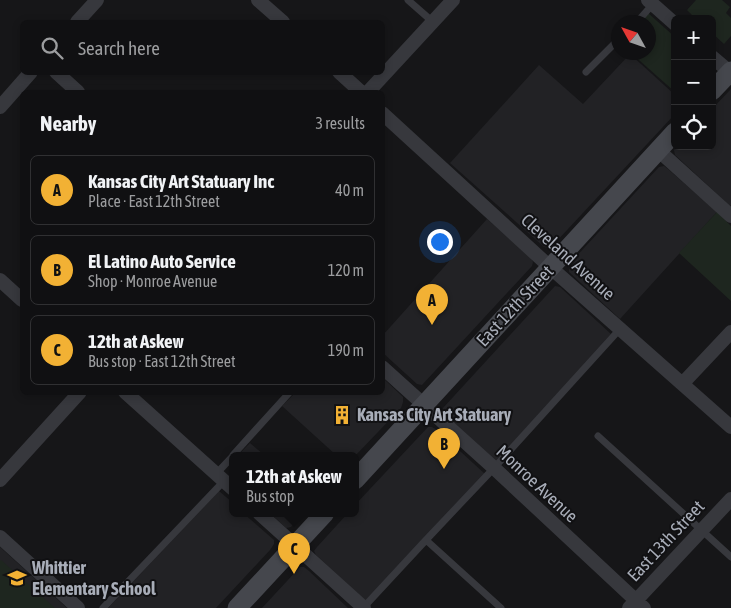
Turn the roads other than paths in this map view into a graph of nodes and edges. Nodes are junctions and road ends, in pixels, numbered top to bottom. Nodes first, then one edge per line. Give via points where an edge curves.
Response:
1 (97, 0) edge
2 (258, 0) edge
3 (408, 0) edge
4 (453, 0) edge
5 (650, 2) edge
6 (642, 15) edge
7 (79, 20) edge
8 (281, 20) edge
9 (671, 20) edge
10 (433, 22) junction
11 (611, 47) edge
12 (716, 60) edge
13 (385, 68) edge
14 (586, 72) dead end
15 (730, 72) edge
16 (28, 75) edge
17 (59, 75) edge
18 (341, 75) edge
19 (378, 75) edge
20 (716, 87) edge
21 (76, 90) edge
22 (358, 90) edge
23 (362, 90) edge
24 (0, 107) edge
25 (385, 115) edge
26 (671, 136) edge
27 (658, 150) junction
28 (730, 213) edge
29 (550, 267) junction
30 (0, 280) edge
31 (20, 298) edge
32 (620, 328) junction
33 (731, 332) edge
34 (385, 370) edge
35 (683, 383) junction
36 (77, 395) edge
37 (128, 395) edge
38 (287, 395) edge
39 (424, 405) junction
40 (731, 427) edge
41 (598, 436) dead end
42 (236, 452) edge
43 (229, 467) edge
44 (494, 468) junction
45 (359, 476) edge
46 (0, 480) edge
47 (224, 481) edge
48 (731, 499) edge
49 (263, 517) edge
50 (321, 517) edge
51 (702, 530) junction
52 (0, 537) edge
53 (426, 540) junction
54 (294, 546) junction
55 (731, 557) edge
56 (636, 605) edge
57 (78, 608) edge
58 (103, 608) edge
59 (237, 608) edge
60 (363, 608) edge
61 (501, 608) edge

1 - 7 street
2 - 8 street
3 - 10 lane
4 - 10 street
5 - 6 lane
5 - 9 street
10 - 13 street
11 - 14 lane
12 - 15 street
15 - 20 street
16 - 24 street
17 - 21 street
18 - 22 street
19 - 23 street
25 - 29 street, Cleveland Avenue
26 - 27 street, East 12th Street
27 - 28 street
27 - 29 street, East 12th Street
29 - 32 street, Cleveland Avenue
29 - 39 street, East 12th Street
30 - 31 street
32 - 35 street, Cleveland Avenue
32 - 44 lane
33 - 35 street
34 - 39 street, Monroe Avenue
35 - 40 street, Cleveland Avenue
36 - 46 street
37 - 47 street
38 - 42 lane
39 - 44 street, Monroe Avenue
39 - 45 street, East 12th Street
41 - 51 lane
43 - 47 lane
44 - 53 lane
44 - 56 street, Monroe Avenue
47 - 58 lane
48 - 51 street, East 13th Street
49 - 54 street
50 - 54 street
51 - 55 lane
51 - 56 street, East 13th Street
52 - 57 street
53 - 60 lane
53 - 61 lane
54 - 59 street
54 - 60 street

